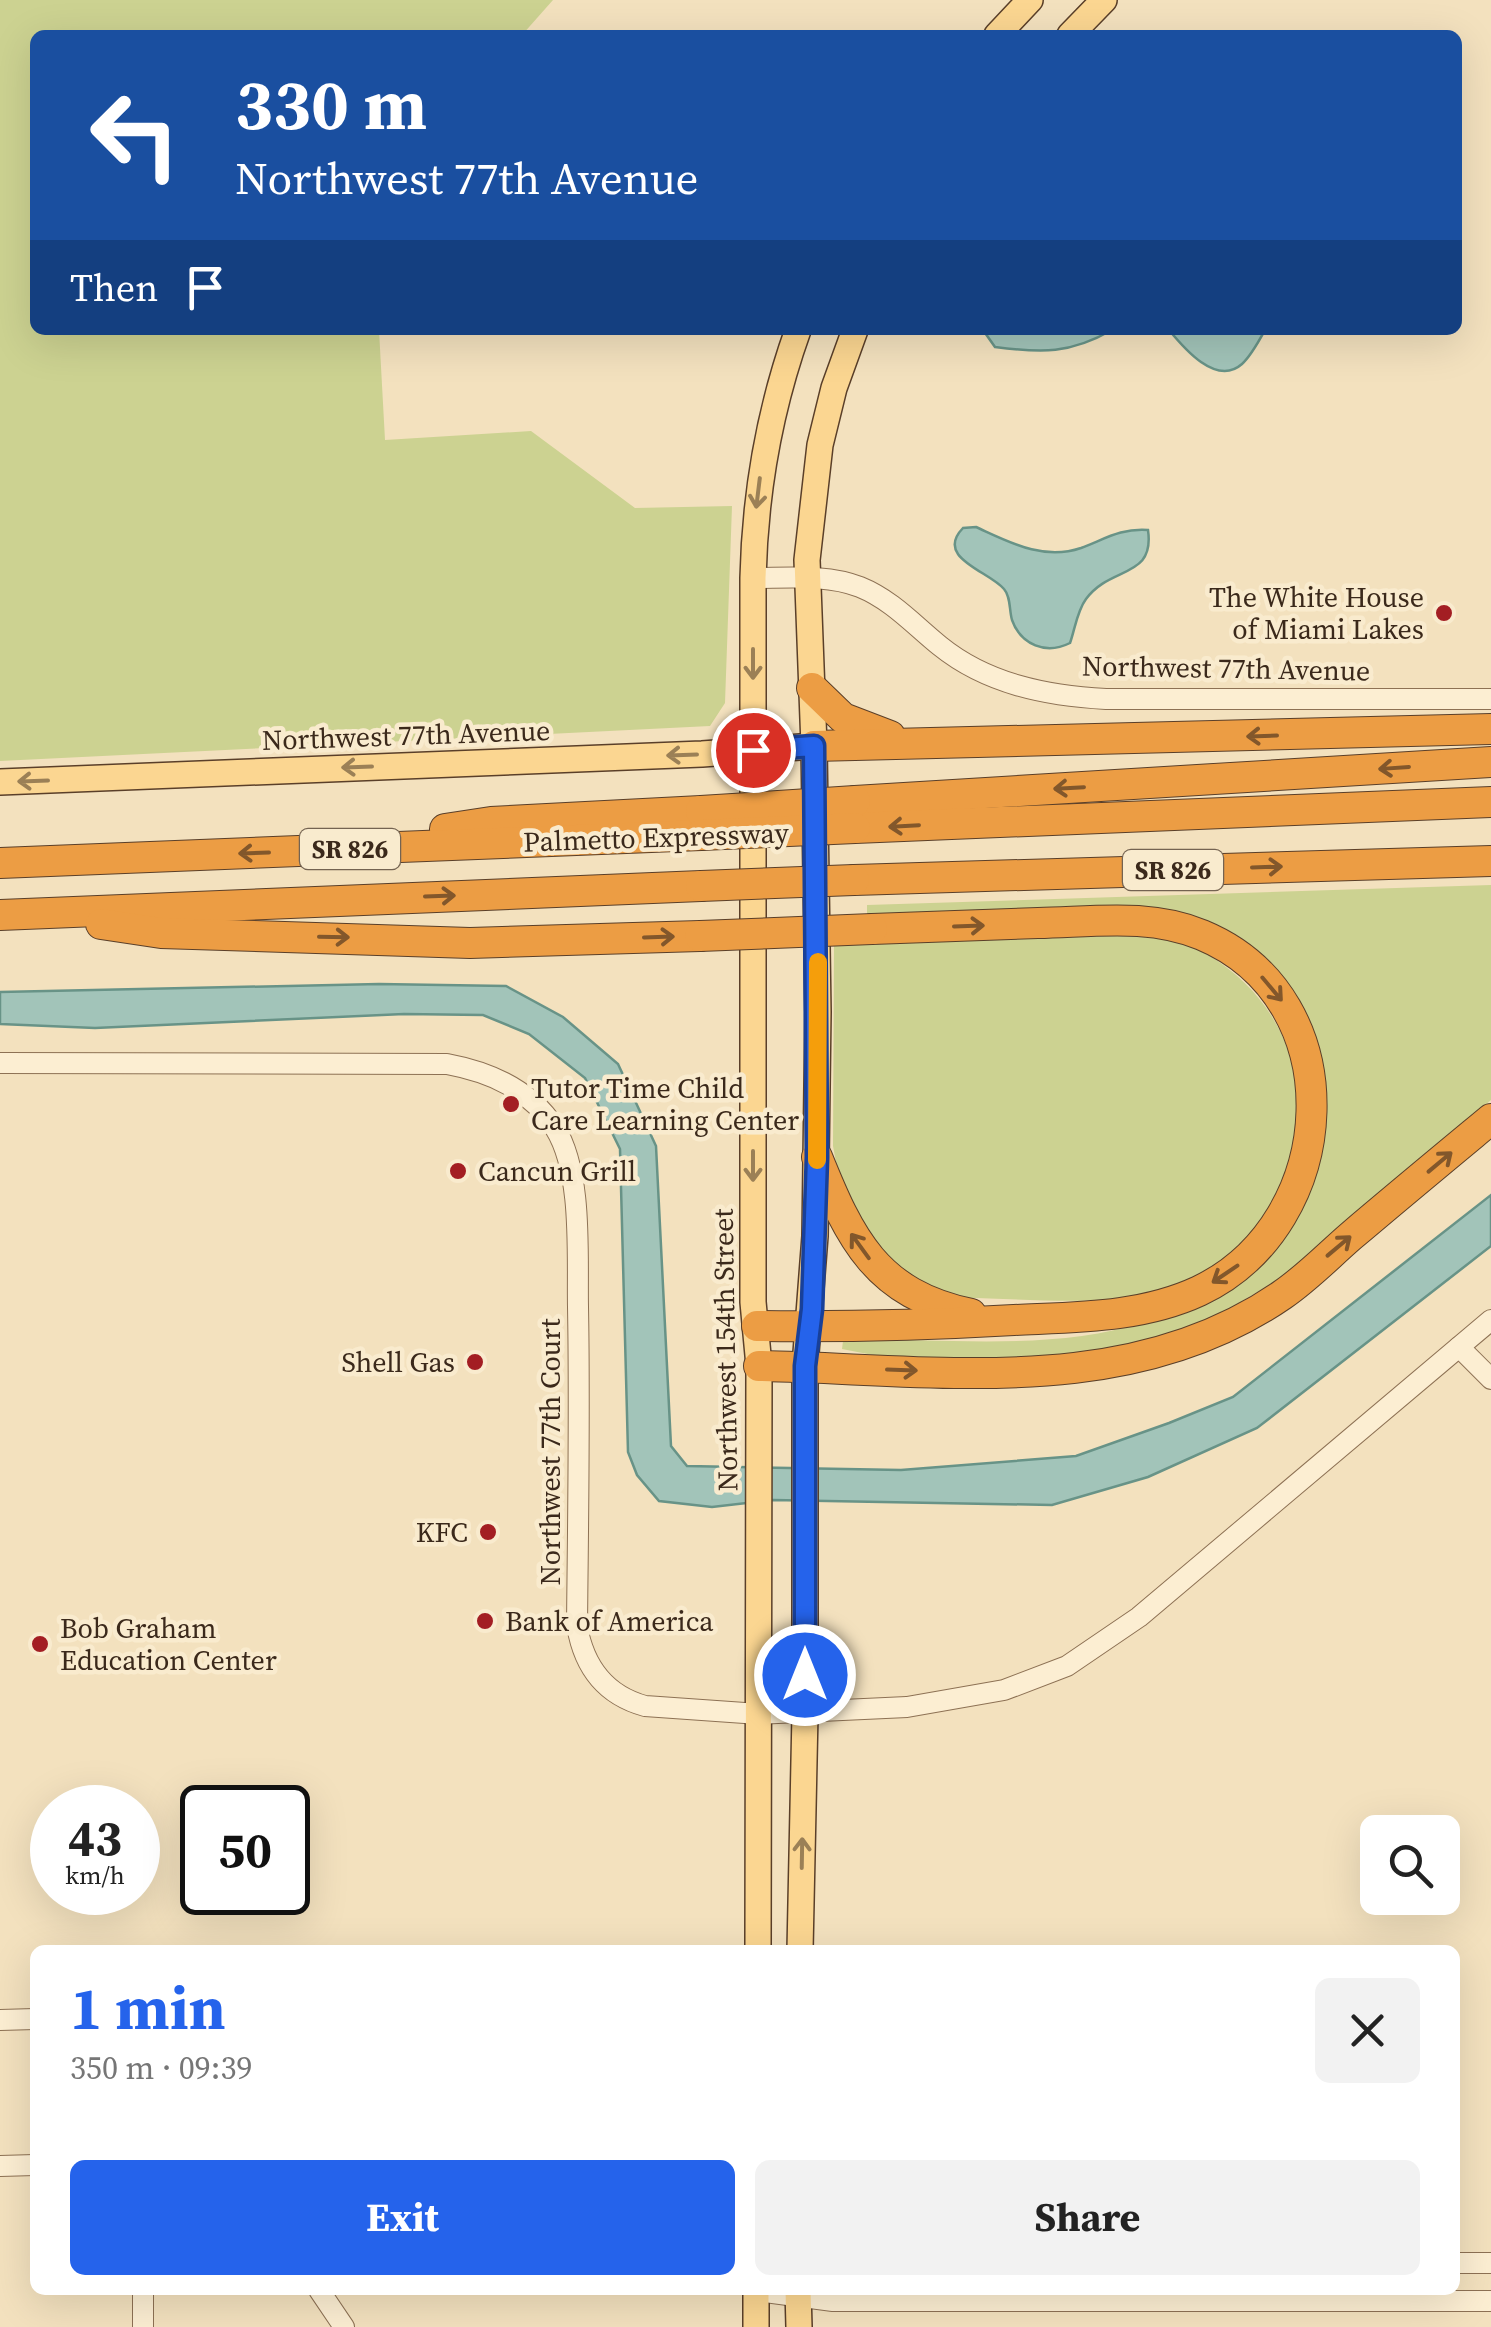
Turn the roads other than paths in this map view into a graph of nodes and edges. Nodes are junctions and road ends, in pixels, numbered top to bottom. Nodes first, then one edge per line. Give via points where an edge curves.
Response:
1 (1030, 0) edge
2 (1104, 0) edge
3 (1002, 30) edge
4 (1075, 30) edge
5 (796, 335) edge
6 (853, 335) edge
7 (753, 578) junction
8 (806, 578) junction
9 (812, 688) junction
10 (1491, 699) edge
11 (1491, 729) edge
12 (902, 742) junction
13 (814, 746) junction
14 (753, 750) junction
15 (1491, 762) edge
16 (0, 782) edge
17 (1491, 802) edge
18 (855, 815) junction
19 (1491, 861) edge
20 (0, 863) edge
21 (14, 914) edge
22 (0, 1063) edge
23 (1491, 1119) edge
24 (817, 1157) junction
25 (1491, 1320) edge
26 (1003, 1321) junction
27 (757, 1326) junction
28 (810, 1326) junction
29 (1459, 1347) junction
30 (759, 1366) junction
31 (805, 1366) junction
32 (1491, 1379) edge
33 (759, 1714) junction
34 (805, 1714) junction
35 (758, 1945) edge
36 (800, 1945) edge
37 (30, 2019) edge
38 (0, 2020) edge
39 (30, 2165) edge
40 (0, 2166) edge
41 (1460, 2263) edge
42 (1491, 2263) edge
43 (143, 2295) edge
44 (322, 2295) edge
45 (756, 2295) edge
46 (798, 2295) edge
47 (812, 2295) edge
48 (1491, 2301) edge
49 (143, 2327) edge
50 (344, 2327) edge
51 (756, 2327) edge
52 (799, 2327) edge

1 - 3 main road
2 - 4 main road
5 -> 7 main road, Northwest 154th Street via 764,452
6 - 8 main road via 820,445
7 - 8 street, Northwest 77th Avenue
7 -> 14 main road, Northwest 154th Street
8 - 9 main road
8 - 10 street, Northwest 77th Avenue via 854,584 895,607 954,657 1001,680 1054,694
9 - 12 highway via 843,718
9 - 13 main road
11 -> 12 highway
12 - 13 highway
13 - 14 main road, Northwest 77th Avenue
13 - 24 main road
14 -> 16 main road, Northwest 77th Avenue
14 -> 27 main road, Northwest 154th Street
15 -> 18 highway
17 -> 18 highway, Palmetto Expressway / SR 826
18 -> 20 highway, Palmetto Expressway / SR 826, bridge
21 -> 19 highway, Palmetto Expressway / SR 826, bridge
21 -> 26 highway, bridge via 162,933 470,942 1158,921 1203,935 1249,962 1288,1008 1307,1054 1314,1112 1302,1173 1276,1226 1242,1263 1201,1290 1154,1308
22 - 33 street, Northwest 77th Court via 447,1064 492,1076 537,1105 556,1130 575,1202 580,1646 600,1682 630,1702
31 -> 23 highway via 1025,1373 1147,1355 1217,1331 1282,1295
26 -> 24 highway via 930,1304 891,1280 849,1230
24 - 28 main road
25 - 29 street, Northwest 77th Court
26 - 28 highway
27 - 28 highway
27 - 30 main road, Northwest 154th Street
28 - 31 main road
29 - 32 street
29 - 34 street, Northwest 77th Court via 1139,1617 1067,1666 1004,1690 938,1704
30 - 31 highway
30 - 33 main road, Northwest 154th Street
31 - 34 main road
33 - 34 street, Northwest 77th Court
33 - 35 main road, Northwest 154th Street
36 -> 34 main road
37 - 38 street
39 - 40 street
41 - 42 street
43 - 49 street
44 - 50 street
45 - 51 main road
46 - 52 main road
47 - 48 street via 852,2301

